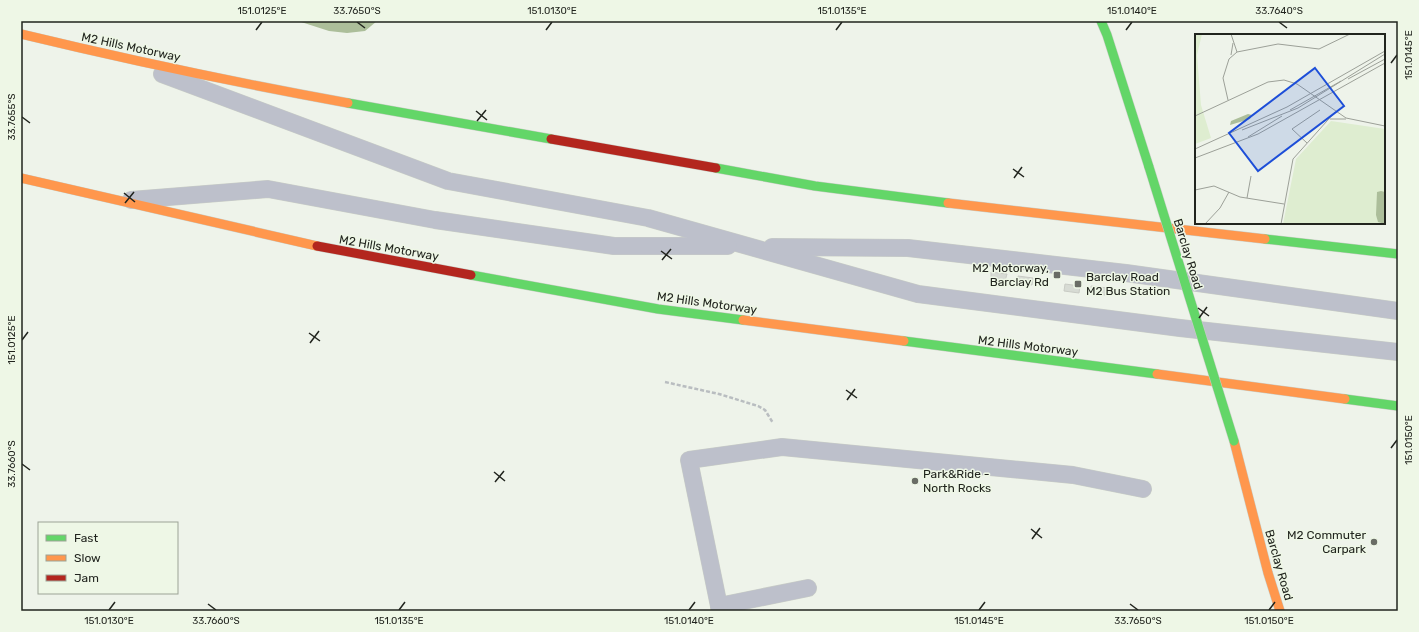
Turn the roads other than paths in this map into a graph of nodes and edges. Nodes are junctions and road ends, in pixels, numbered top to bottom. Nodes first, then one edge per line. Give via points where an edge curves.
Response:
1 (1101, 21) edge
2 (21, 34) edge
3 (117, 57) junction
4 (21, 178) edge
5 (116, 201) junction
6 (749, 246) junction
7 (1398, 254) edge
8 (1398, 311) edge
9 (1398, 352) edge
10 (1398, 406) edge
11 (1143, 490) dead end
12 (808, 588) dead end
13 (719, 609) edge
14 (1280, 611) edge

1 - 14 main road, Barclay Road, bridge via 1234,441
2 - 3 main road, M2 Hills Motorway
3 - 6 lane via 448,181 648,218
3 - 7 main road, M2 Hills Motorway via 283,91 815,186 1046,215
4 - 5 main road, M2 Hills Motorway
5 - 6 lane via 268,189 435,220 614,246
5 - 10 main road, M2 Hills Motorway via 298,243 658,309
6 - 8 lane via 908,248 1111,271
6 - 9 lane via 918,294 1180,328
11 - 13 lane via 1073,475 782,447 689,460
12 - 13 lane

